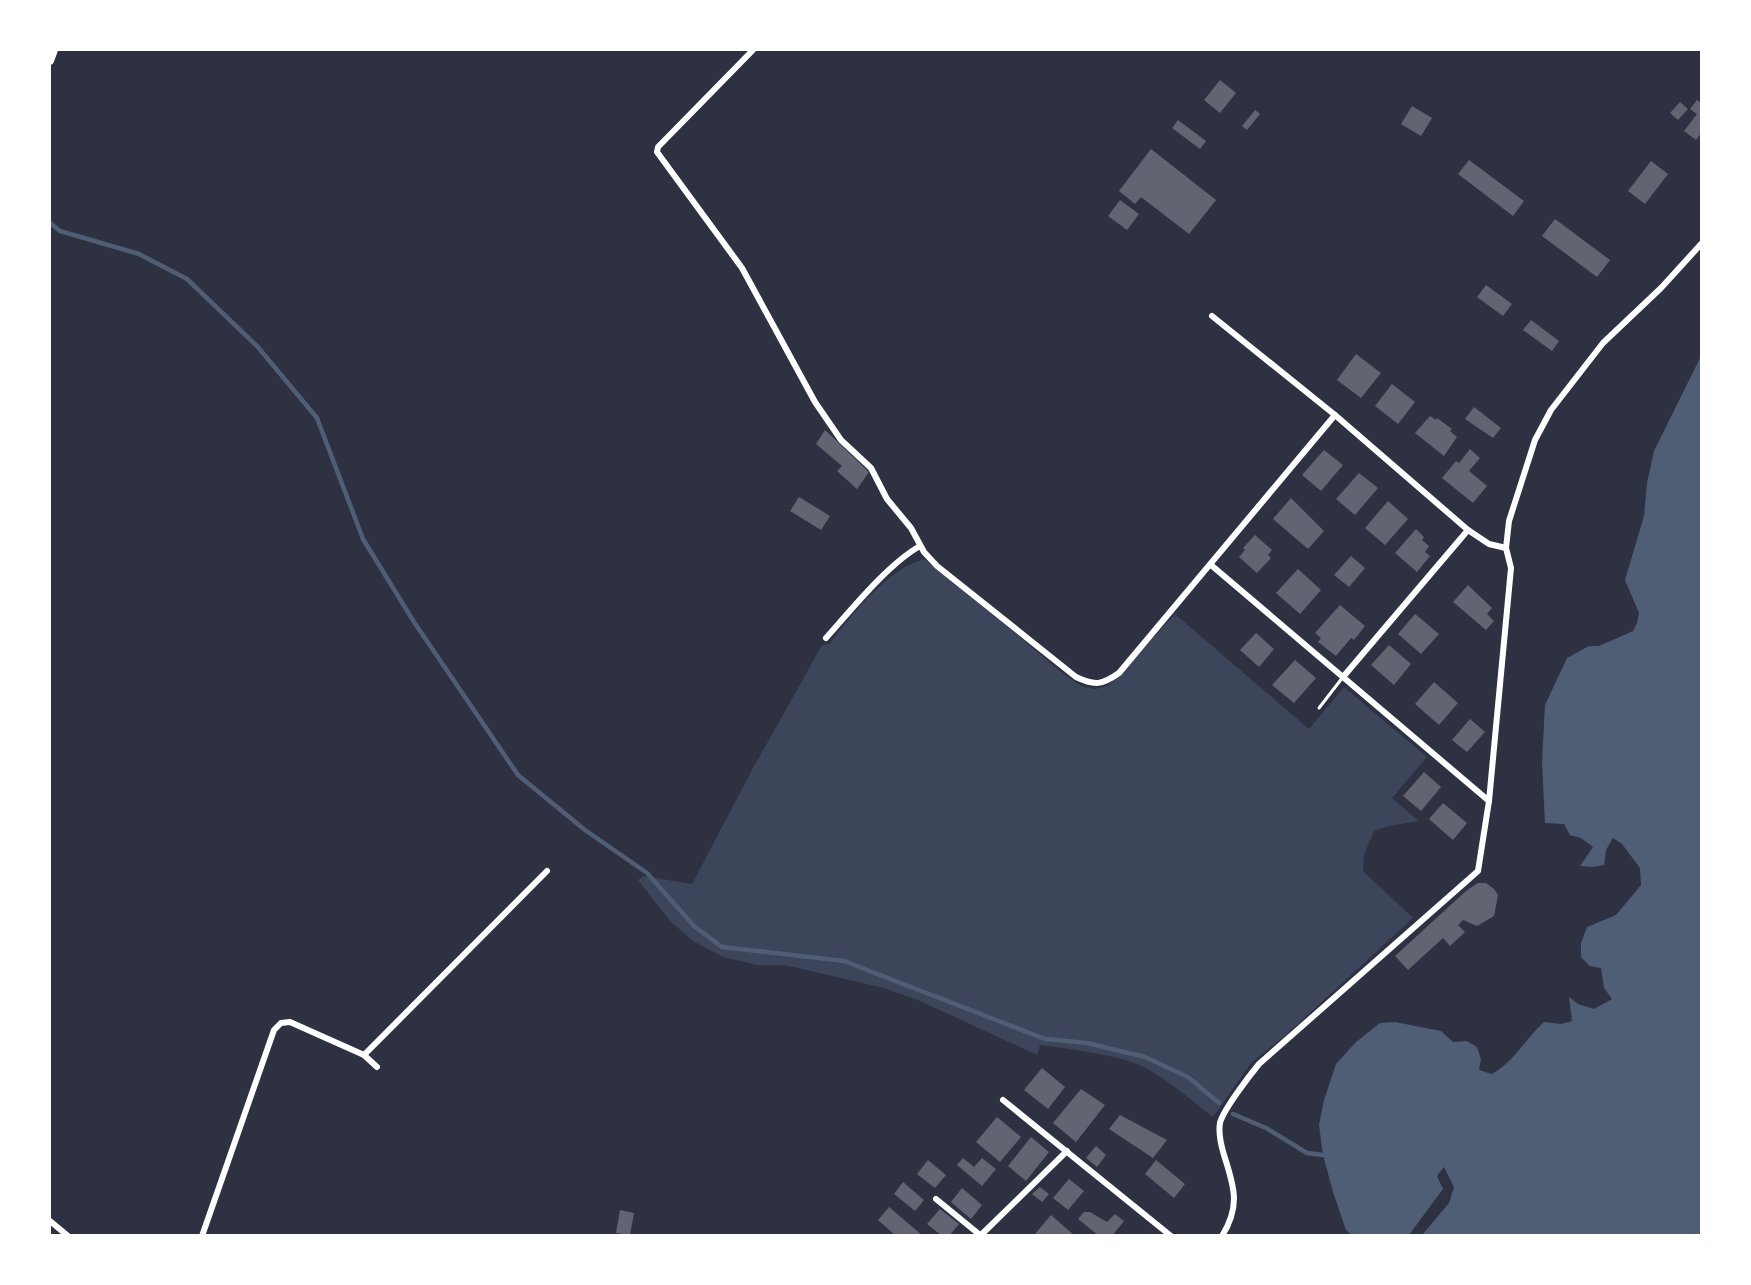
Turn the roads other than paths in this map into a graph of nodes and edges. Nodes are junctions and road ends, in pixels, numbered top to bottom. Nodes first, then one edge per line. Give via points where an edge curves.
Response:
1 (54, 50) edge
2 (753, 50) edge
3 (50, 61) edge
4 (1701, 243) edge
5 (1212, 316) dead end
6 (1335, 415) junction
7 (1468, 530) junction
8 (920, 546) junction
9 (1506, 548) junction
10 (1211, 565) junction
11 (826, 638) dead end
12 (1343, 677) junction
13 (1319, 708) dead end
14 (1489, 801) junction
15 (548, 872) dead end
16 (363, 1055) junction
17 (377, 1067) dead end
18 (1003, 1100) dead end
19 (1066, 1151) junction
20 (936, 1199) dead end
21 (50, 1221) edge
22 (980, 1235) edge
23 (68, 1236) edge
24 (201, 1236) edge
25 (1171, 1236) edge
26 (1222, 1236) edge

1 - 3 street
2 - 8 street via 657,152 742,268 815,402 841,440 871,468
4 - 9 street via 1603,343 1551,410 1535,440 1509,521
5 - 6 street
6 - 7 street
6 - 10 street
7 - 9 street via 1489,544
7 - 12 street
8 - 10 street via 937,566 1076,678 1093,684 1119,673
8 - 11 street via 859,601
9 - 14 street via 1511,568
10 - 12 street
12 - 13 lane
12 - 14 street
14 - 26 street via 1478,871 1259,1064 1220,1121 1220,1141 1235,1193 1234,1209
15 - 16 street
16 - 17 street
16 - 24 street via 290,1022 280,1023 274,1030
18 - 19 street
19 - 22 street
19 - 25 street
20 - 22 street
21 - 23 street

